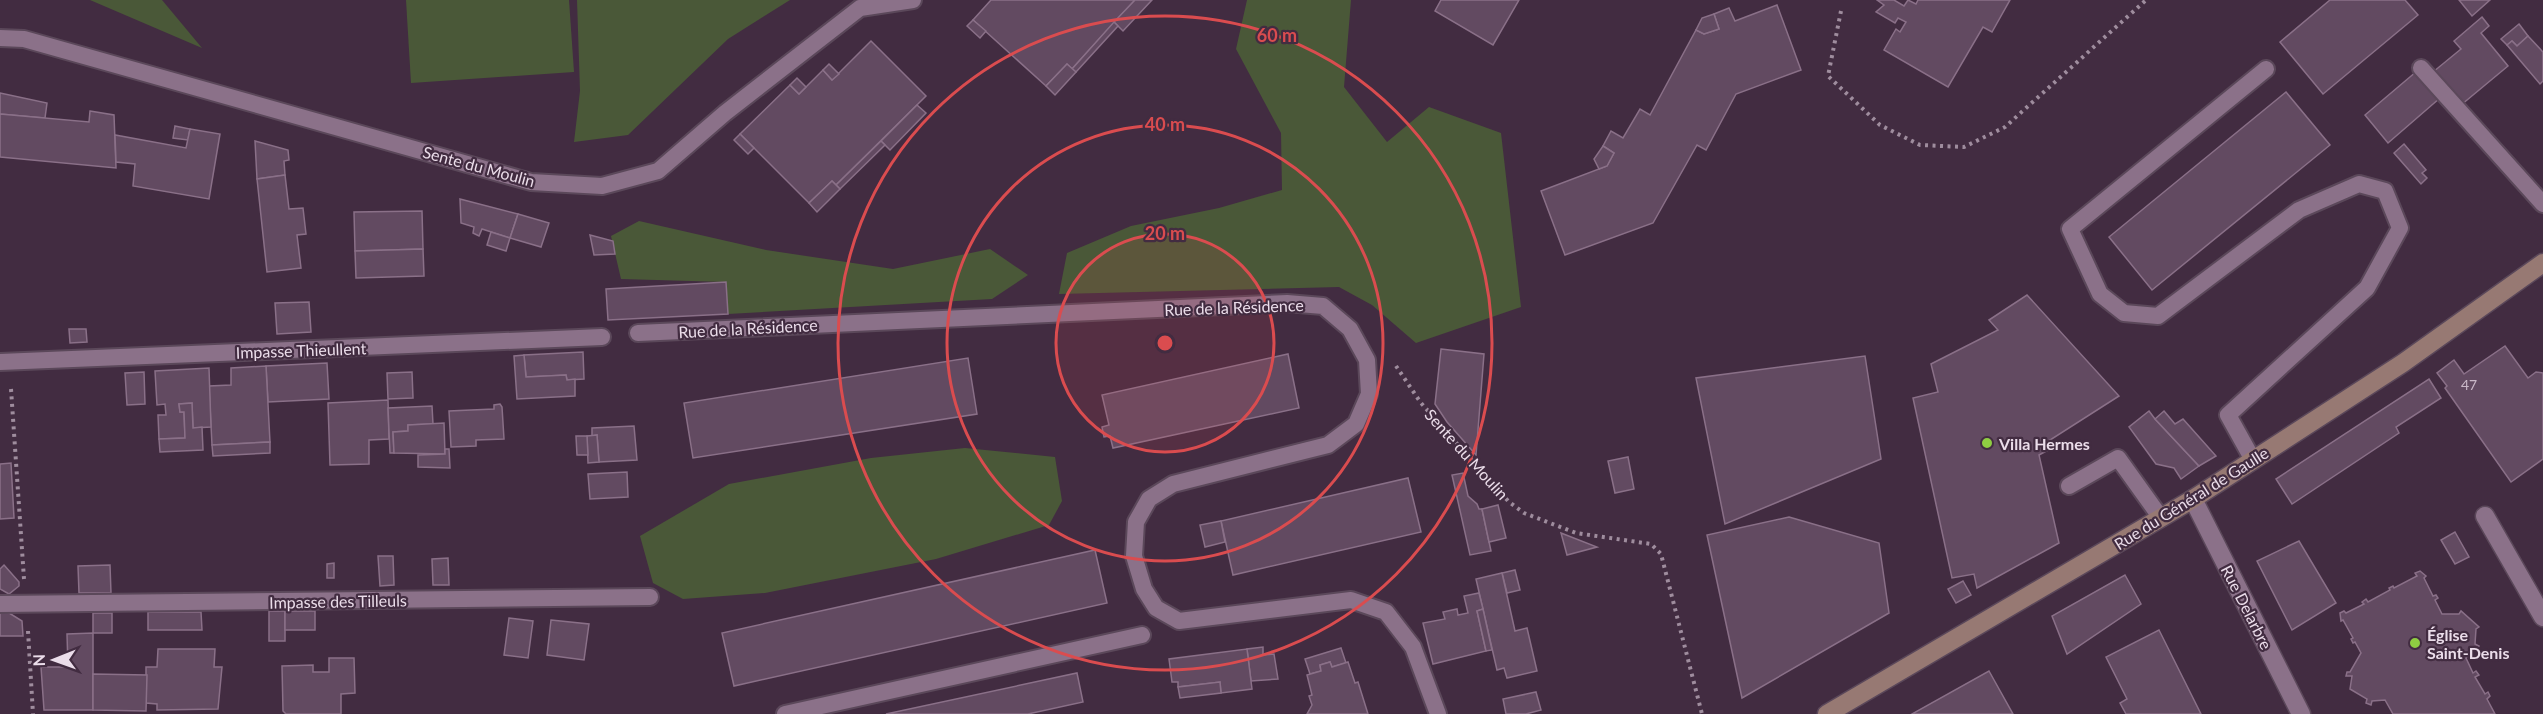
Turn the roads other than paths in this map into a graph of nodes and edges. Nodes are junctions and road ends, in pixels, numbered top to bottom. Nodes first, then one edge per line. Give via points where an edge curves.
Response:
1 (913, 0) edge
2 (0, 38) edge
3 (2421, 68) dead end
4 (2266, 69) dead end
5 (2543, 204) edge
6 (2543, 263) edge
7 (638, 333) dead end
8 (602, 337) dead end
9 (4, 362) edge
10 (2253, 460) junction
11 (2068, 486) dead end
12 (2193, 499) junction
13 (2485, 516) dead end
14 (2161, 518) junction
15 (650, 597) dead end
16 (0, 604) edge
17 (2543, 617) edge
18 (1142, 635) dead end
19 (785, 714) edge
20 (1438, 714) edge
21 (1827, 714) edge
22 (2301, 714) edge

1 - 2 lane, Sente du Moulin via 860,8 725,113 658,171 602,186 531,182 24,39
3 - 5 lane
4 - 10 lane via 2070,229 2100,294 2124,313 2158,316 2299,210 2359,184 2385,191 2400,228 2367,288 2228,415
6 - 10 main road, Rue du Général de Gaulle via 2403,363
7 - 20 lane, Rue de la Résidence via 1287,303 1323,306 1350,329 1367,360 1368,394 1356,424 1328,445 1173,484 1149,499 1136,522 1134,556 1144,589 1156,608 1179,621 1351,600 1386,612 1413,646
8 - 9 lane, Impasse Thieullent
10 - 12 main road, Rue du Général de Gaulle
11 - 14 lane via 2118,458
12 - 14 main road, Rue du Général de Gaulle
12 - 22 street, Rue Delarbre
13 - 17 street
14 - 21 main road, Rue du Général de Gaulle
15 - 16 lane, Impasse des Tilleuls
18 - 19 lane

